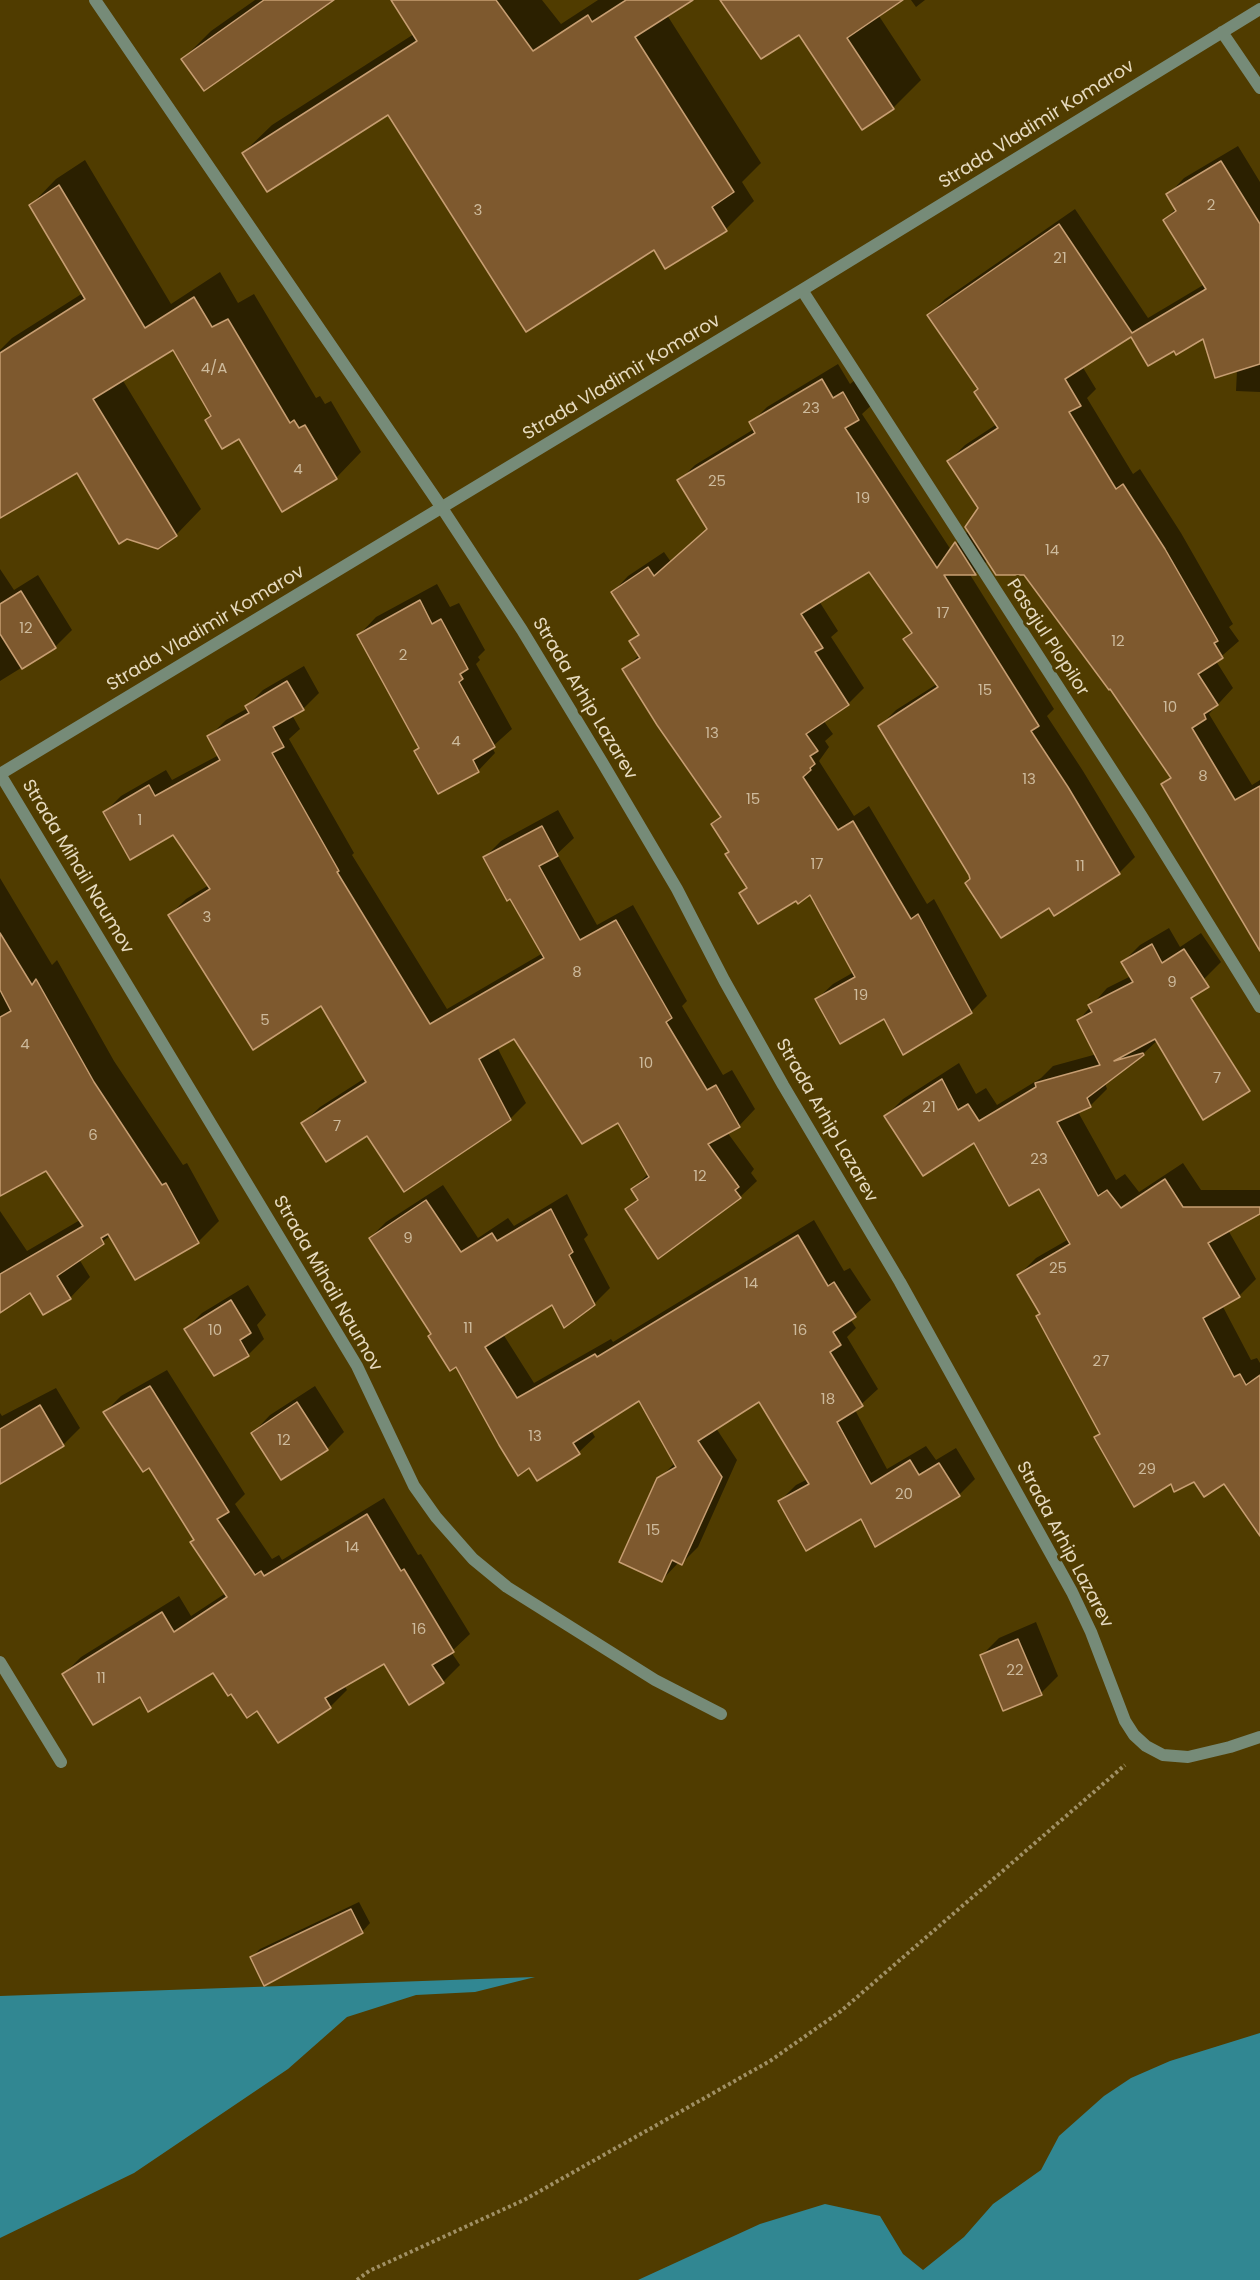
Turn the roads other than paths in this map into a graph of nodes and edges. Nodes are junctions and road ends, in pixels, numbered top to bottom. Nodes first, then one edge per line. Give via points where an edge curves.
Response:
1 (95, 0) edge
2 (1260, 9) edge
3 (1222, 32) junction
4 (1260, 88) edge
5 (802, 290) junction
6 (442, 508) junction
7 (0, 774) edge
8 (1260, 1007) edge
9 (0, 1662) edge
10 (721, 1714) dead end
11 (1260, 1737) edge
12 (61, 1761) dead end

1 - 6 street, Strada Arhip Lazarev
2 - 3 street, Strada Vladimir Komarov
3 - 4 street
3 - 5 street, Strada Vladimir Komarov
5 - 6 street, Strada Vladimir Komarov
5 - 8 street, Pasajul Plopilor via 1141,815
6 - 7 street, Strada Vladimir Komarov
6 - 11 street, Strada Arhip Lazarev via 522,630 677,889 783,1085 900,1282 1091,1632 1134,1735 1163,1755 1188,1757
7 - 10 street, Strada Mihail Naumov via 357,1366 414,1486 436,1517 473,1559 507,1587 655,1680
9 - 12 street

